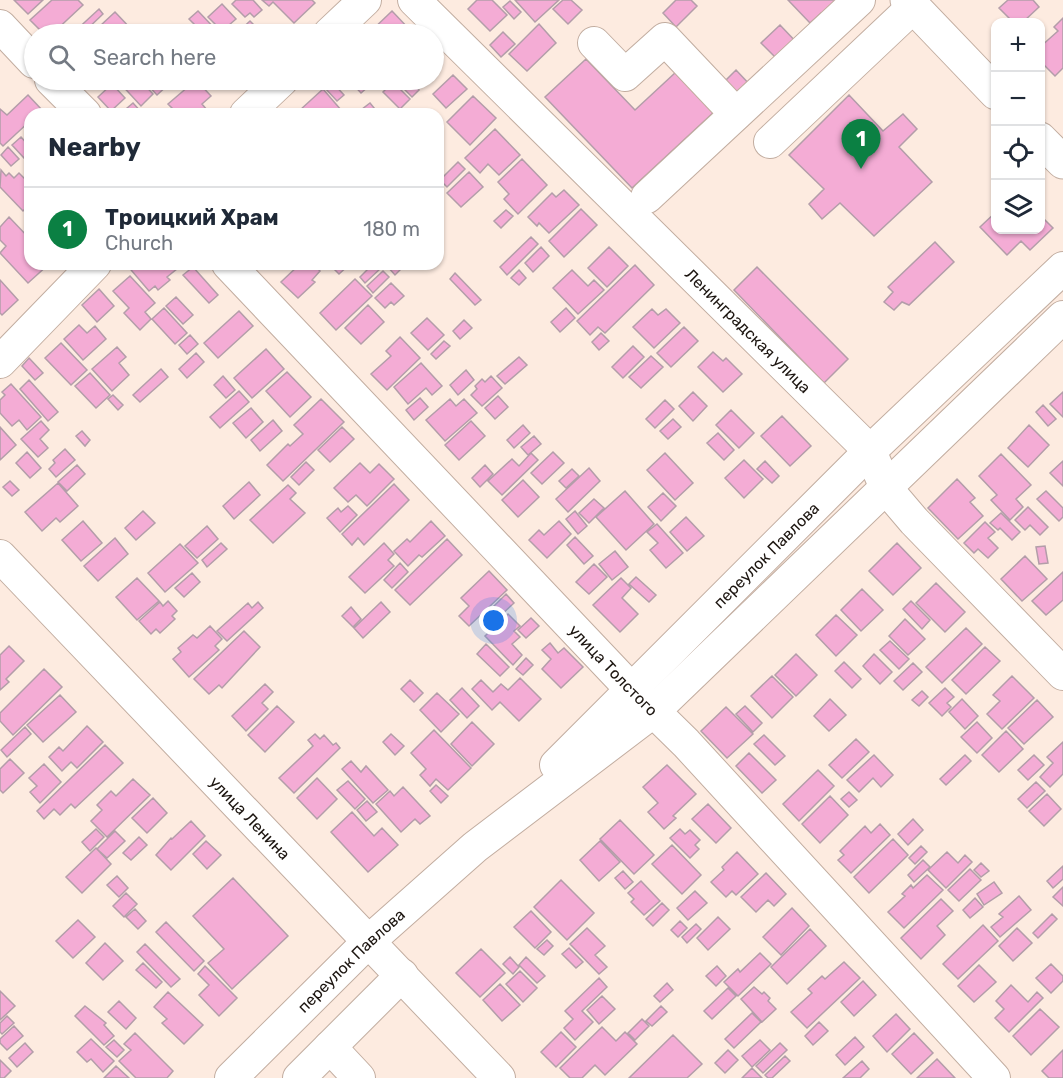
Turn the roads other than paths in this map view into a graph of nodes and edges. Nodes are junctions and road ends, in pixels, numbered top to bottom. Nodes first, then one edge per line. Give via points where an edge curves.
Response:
1 (365, 0) edge
2 (414, 0) edge
3 (859, 0) edge
4 (910, 3) edge
5 (340, 24) edge
6 (438, 24) edge
7 (0, 26) edge
8 (444, 30) edge
9 (594, 43) dead end
10 (24, 51) edge
11 (991, 88) edge
12 (61, 90) edge
13 (271, 90) edge
14 (79, 108) edge
15 (252, 108) edge
16 (736, 114) junction
17 (770, 142) dead end
18 (1045, 143) edge
19 (1063, 162) edge
20 (648, 197) dead end
21 (1063, 268) edge
22 (89, 270) edge
23 (234, 270) edge
24 (1063, 317) edge
25 (0, 362) edge
26 (870, 451) junction
27 (886, 488) junction
28 (0, 556) edge
29 (1063, 674) edge
30 (631, 689) junction
31 (654, 711) junction
32 (476, 847) junction
33 (369, 941) junction
34 (402, 975) junction
35 (330, 1047) junction
36 (231, 1078) edge
37 (299, 1078) edge
38 (359, 1078) edge
39 (499, 1078) edge
40 (994, 1078) edge

1 - 5 street
2 - 6 street, Ленинградская улица
3 - 16 street
4 - 11 main road
4 - 17 street
7 - 10 street
8 - 26 street, Ленинградская улица
9 - 16 street via 625,75 664,39
12 - 14 street
13 - 15 street
16 - 20 street
18 - 19 main road
21 - 26 street, переулок Павлова
22 - 25 street
23 - 30 street, улица Толстого
24 - 27 street, переулок Павлова
26 - 27 street, Ленинградская улица
26 - 30 street, переулок Павлова
27 - 29 street, Ленинградская улица
27 - 31 street, переулок Павлова
28 - 33 street, улица Ленина
30 - 31 street, улица Толстого
30 - 32 street, переулок Павлова
31 - 32 street, переулок Павлова
31 - 40 street, улица Толстого
32 - 33 street, переулок Павлова
33 - 34 street, улица Ленина
33 - 36 street, переулок Павлова
34 - 35 street
34 - 39 street, улица Ленина
35 - 37 street
35 - 38 street

